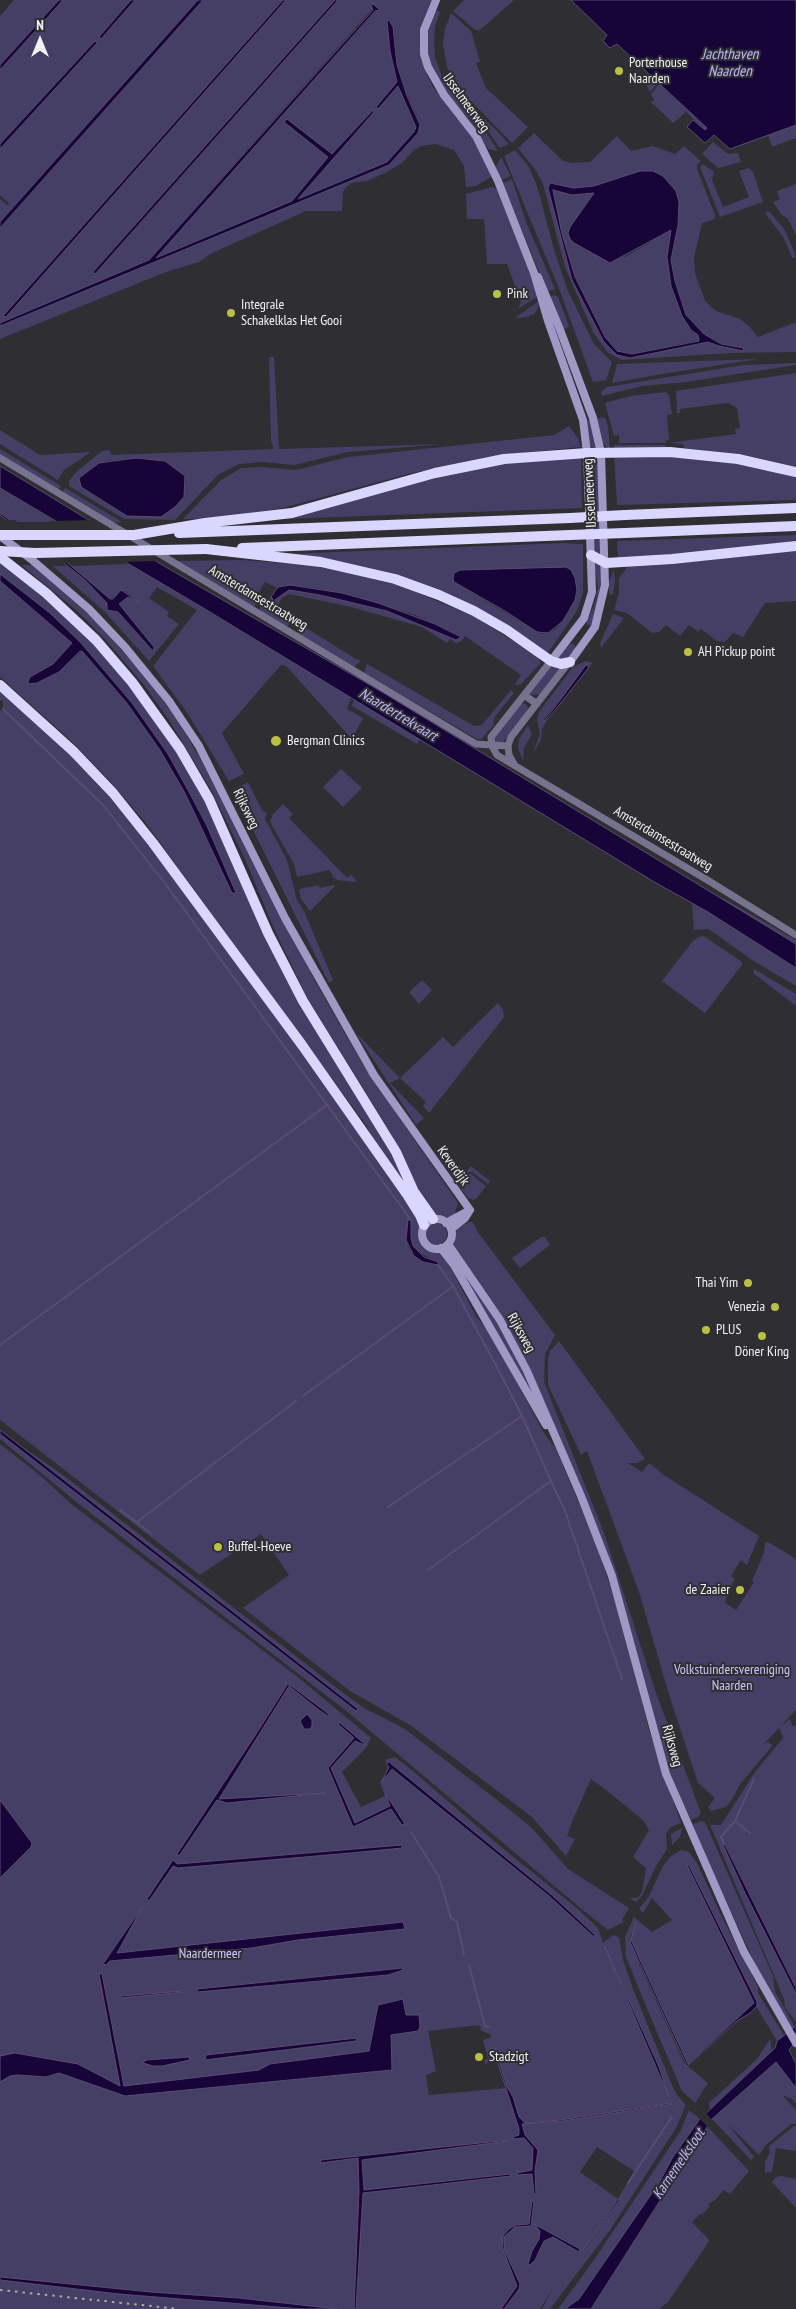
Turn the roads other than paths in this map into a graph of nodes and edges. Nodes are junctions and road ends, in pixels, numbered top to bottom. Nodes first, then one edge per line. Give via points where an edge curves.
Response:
1 (436, 0) edge
2 (534, 272) junction
3 (587, 453) junction
4 (601, 453) junction
5 (0, 458) edge
6 (796, 472) edge
7 (796, 508) edge
8 (796, 526) edge
9 (206, 527) junction
10 (0, 535) edge
11 (796, 546) edge
12 (206, 549) junction
13 (0, 551) edge
14 (591, 555) junction
15 (0, 557) edge
16 (606, 563) junction
17 (551, 661) junction
18 (570, 662) junction
19 (0, 685) edge
20 (524, 695) junction
21 (537, 704) junction
22 (492, 746) junction
23 (508, 746) junction
24 (515, 767) junction
25 (796, 935) edge
26 (415, 1136) joint
27 (433, 1219) junction
28 (424, 1225) junction
29 (449, 1226) junction
30 (445, 1246) junction
31 (557, 1443) junction
32 (796, 2043) edge

1 - 2 main road, IJsselmeerweg via 424,30 424,54 428,67 434,82 476,136 489,160
2 - 3 main road, IJsselmeerweg via 583,420
2 - 4 main road, IJsselmeerweg via 559,327 593,418
3 - 4 highway
3 - 9 highway via 483,462 316,508
3 - 14 main road, IJsselmeerweg
4 - 6 highway via 703,454
4 - 16 main road, IJsselmeerweg
5 - 22 street, Amsterdamsestraatweg via 476,744
7 - 9 highway, bridge via 570,518
8 - 12 highway, bridge
9 - 10 highway, bridge via 134,534
10 - 26 main road, Rijksweg via 89,609 174,709 224,792 285,918 325,991 374,1075
11 - 16 highway
12 - 13 highway, bridge
12 - 17 highway via 321,562 395,579 474,611
14 - 16 highway
14 - 17 main road, IJsselmeerweg via 589,606 581,622
15 - 27 highway via 52,598 96,640 137,688 180,749 209,799 268,933 303,1001 396,1152 414,1192
16 - 18 main road, IJsselmeerweg via 606,585 598,620
17 - 18 highway
17 - 20 street, IJsselmeerweg
18 - 21 street, IJsselmeerweg
19 - 28 highway via 73,751 154,843 302,1045 408,1196
20 - 21 street
20 - 22 street, IJsselmeerweg via 491,737
21 - 23 street, IJsselmeerweg via 511,737
22 - 23 street, Amsterdamsestraatweg
22 - 24 street via 497,755
23 - 24 street
24 - 25 street, Amsterdamsestraatweg
26 - 29 main road, Keverdijk via 470,1210
27 - 28 main road
27 - 29 main road
28 - 30 main road via 422,1234 426,1244 436,1249
29 - 30 main road via 450,1239
30 - 31 main road, Rijksweg
30 - 31 main road, Rijksweg via 500,1320 527,1371
31 - 32 main road, Rijksweg via 612,1576 670,1783 744,1952

